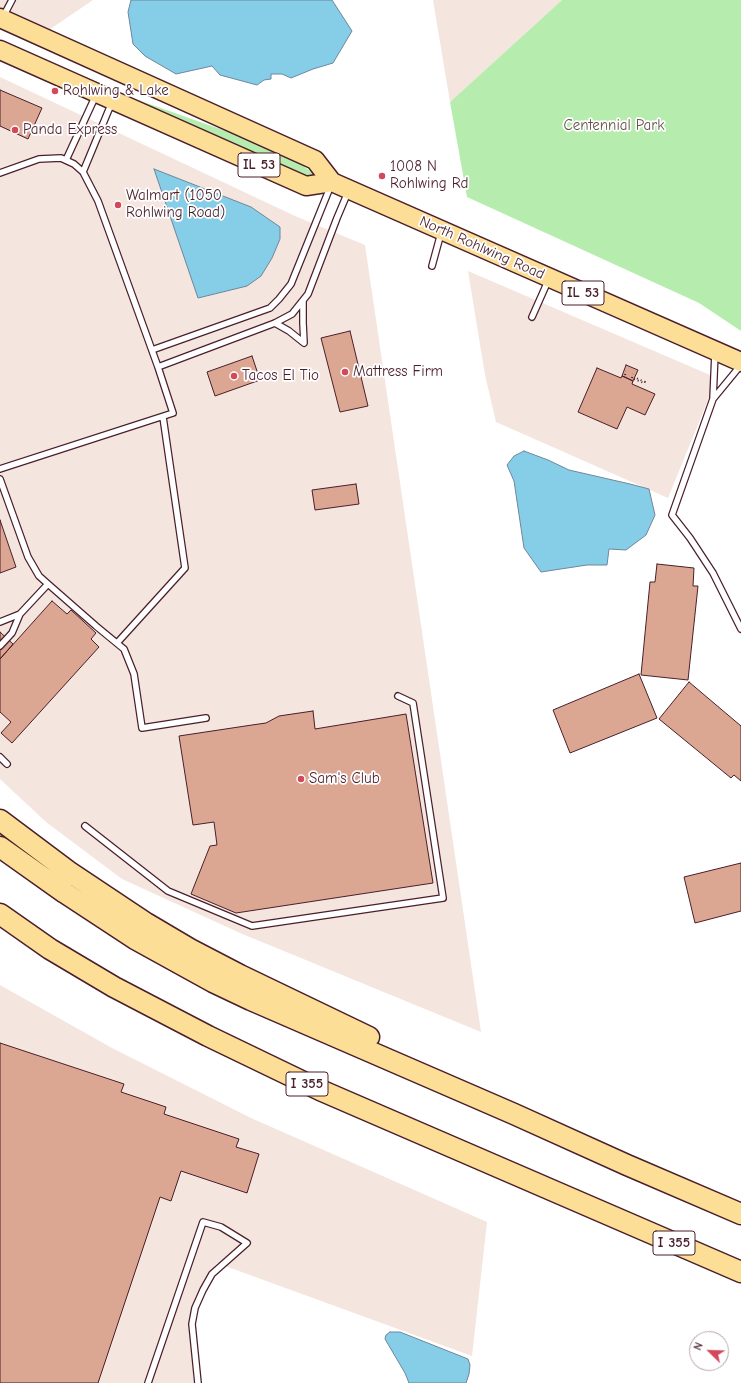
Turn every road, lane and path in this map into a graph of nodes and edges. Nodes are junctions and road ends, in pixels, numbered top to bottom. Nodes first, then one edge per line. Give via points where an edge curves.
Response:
1 (12, 0) edge
2 (1, 19) edge
3 (0, 50) edge
4 (105, 96) junction
5 (66, 160) junction
6 (83, 172) junction
7 (0, 173) edge
8 (332, 182) junction
9 (349, 190) junction
10 (442, 230) junction
11 (432, 266) dead end
12 (549, 278) junction
13 (303, 301) junction
14 (532, 317) dead end
15 (276, 323) junction
16 (152, 350) junction
17 (715, 351) junction
18 (741, 363) edge
19 (158, 367) junction
20 (626, 371) dead end
21 (633, 374) dead end
22 (625, 375) dead end
23 (634, 378) dead end
24 (713, 399) junction
25 (163, 417) junction
26 (0, 469) edge
27 (0, 479) edge
28 (48, 584) junction
29 (20, 614) junction
30 (0, 622) edge
31 (741, 629) edge
32 (117, 644) junction
33 (0, 646) edge
34 (398, 696) dead end
35 (206, 718) dead end
36 (0, 757) edge
37 (7, 764) dead end
38 (0, 820) edge
39 (85, 826) dead end
40 (0, 847) edge
41 (0, 914) edge
42 (0, 918) edge
43 (21, 930) junction
44 (514, 1114) junction
45 (741, 1214) edge
46 (741, 1272) edge
47 (148, 1383) edge
48 (198, 1383) edge

1 - 2 lane
2 - 8 main road, North Rohlwing Road / IL 53 via 315,160
3 - 4 main road, IL 53
4 - 5 lane
4 - 6 lane
4 - 8 main road, IL 53 via 306,186
5 - 6 lane
5 - 7 lane via 39,159
6 - 16 lane via 98,201
8 - 9 main road, North Rohlwing Road / IL 53
8 - 16 lane via 291,284 270,308
9 - 10 main road, North Rohlwing Road / IL 53
9 - 13 lane
10 - 11 lane
10 - 12 main road, North Rohlwing Road / IL 53
12 - 14 lane
12 - 17 main road, North Rohlwing Road / IL 53
13 - 15 lane via 292,314
13 - 15 lane via 304,343
15 - 19 lane
16 - 19 lane
17 - 18 main road, North Rohlwing Road / IL 53
17 - 24 lane
18 - 24 lane
19 - 25 lane via 173,413
20 - 22 path
21 - 23 path
24 - 31 lane via 672,515 713,573
25 - 26 lane
25 - 32 lane via 185,568
27 - 28 lane via 28,557 39,576
28 - 29 lane
28 - 32 lane
29 - 30 lane
29 - 33 lane via 12,633
32 - 35 lane via 124,649 134,674 142,728
34 - 39 lane via 413,703 443,898 252,926 168,891
36 - 37 lane
38 - 44 highway via 68,872 190,949 362,1034
40 - 44 highway via 135,939 213,982
41 - 43 highway, I 355
42 - 43 highway
43 - 46 highway, I 355 via 114,987 320,1090
44 - 45 highway
47 - 48 lane via 203,1222 221,1227 247,1243 212,1274 196,1308 192,1324

